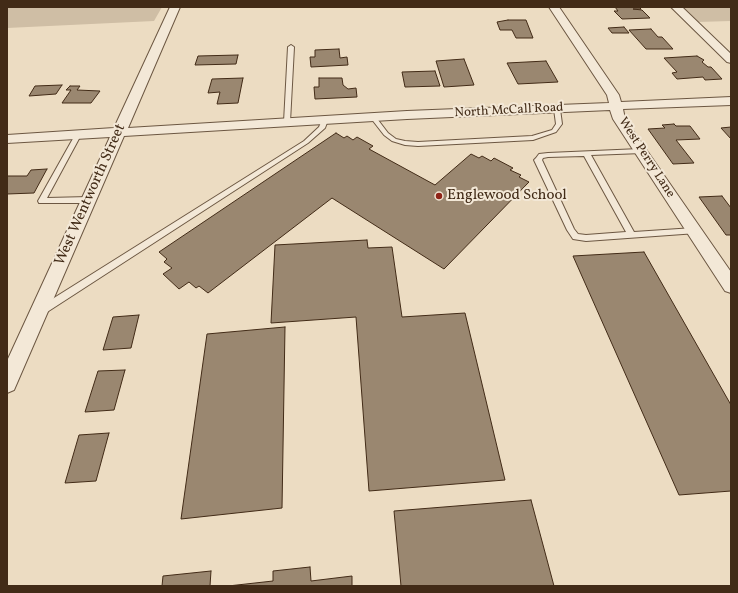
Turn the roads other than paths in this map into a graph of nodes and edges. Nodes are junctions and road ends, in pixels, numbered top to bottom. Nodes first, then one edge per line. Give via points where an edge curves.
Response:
1 (175, 7) edge
2 (554, 7) edge
3 (676, 7) edge
4 (291, 47) dead end
5 (731, 60) edge
6 (731, 101) edge
7 (617, 106) junction
8 (557, 109) junction
9 (373, 117) junction
10 (325, 120) junction
11 (287, 122) junction
12 (119, 133) junction
13 (78, 135) junction
14 (7, 139) edge
15 (640, 151) junction
16 (586, 153) junction
17 (89, 200) junction
18 (694, 231) junction
19 (632, 235) junction
20 (729, 281) edge
21 (38, 313) junction
22 (7, 383) edge

1 - 12 street, West Wentworth Street
2 - 7 street, West Perry Lane via 614,95
3 - 5 street
4 - 11 lane
6 - 7 street, North McCall Road
7 - 8 street, North McCall Road
7 - 15 street, West Perry Lane via 619,119
8 - 9 street, North McCall Road
8 - 9 lane via 558,124 554,131 545,135 533,138 425,143 394,140
9 - 10 street, North McCall Road
10 - 11 street, North McCall Road
10 - 21 lane via 322,128 306,142
11 - 12 street, North McCall Road
12 - 13 street, North McCall Road
12 - 17 street, West Wentworth Street
13 - 14 street, North McCall Road
13 - 17 lane via 42,202
15 - 16 lane
15 - 18 street, West Perry Lane
16 - 19 lane
16 - 19 lane via 541,156 538,160 571,230 576,237 586,238
17 - 21 street, West Wentworth Street
18 - 19 lane
18 - 20 street, West Perry Lane
21 - 22 street, West Wentworth Street

